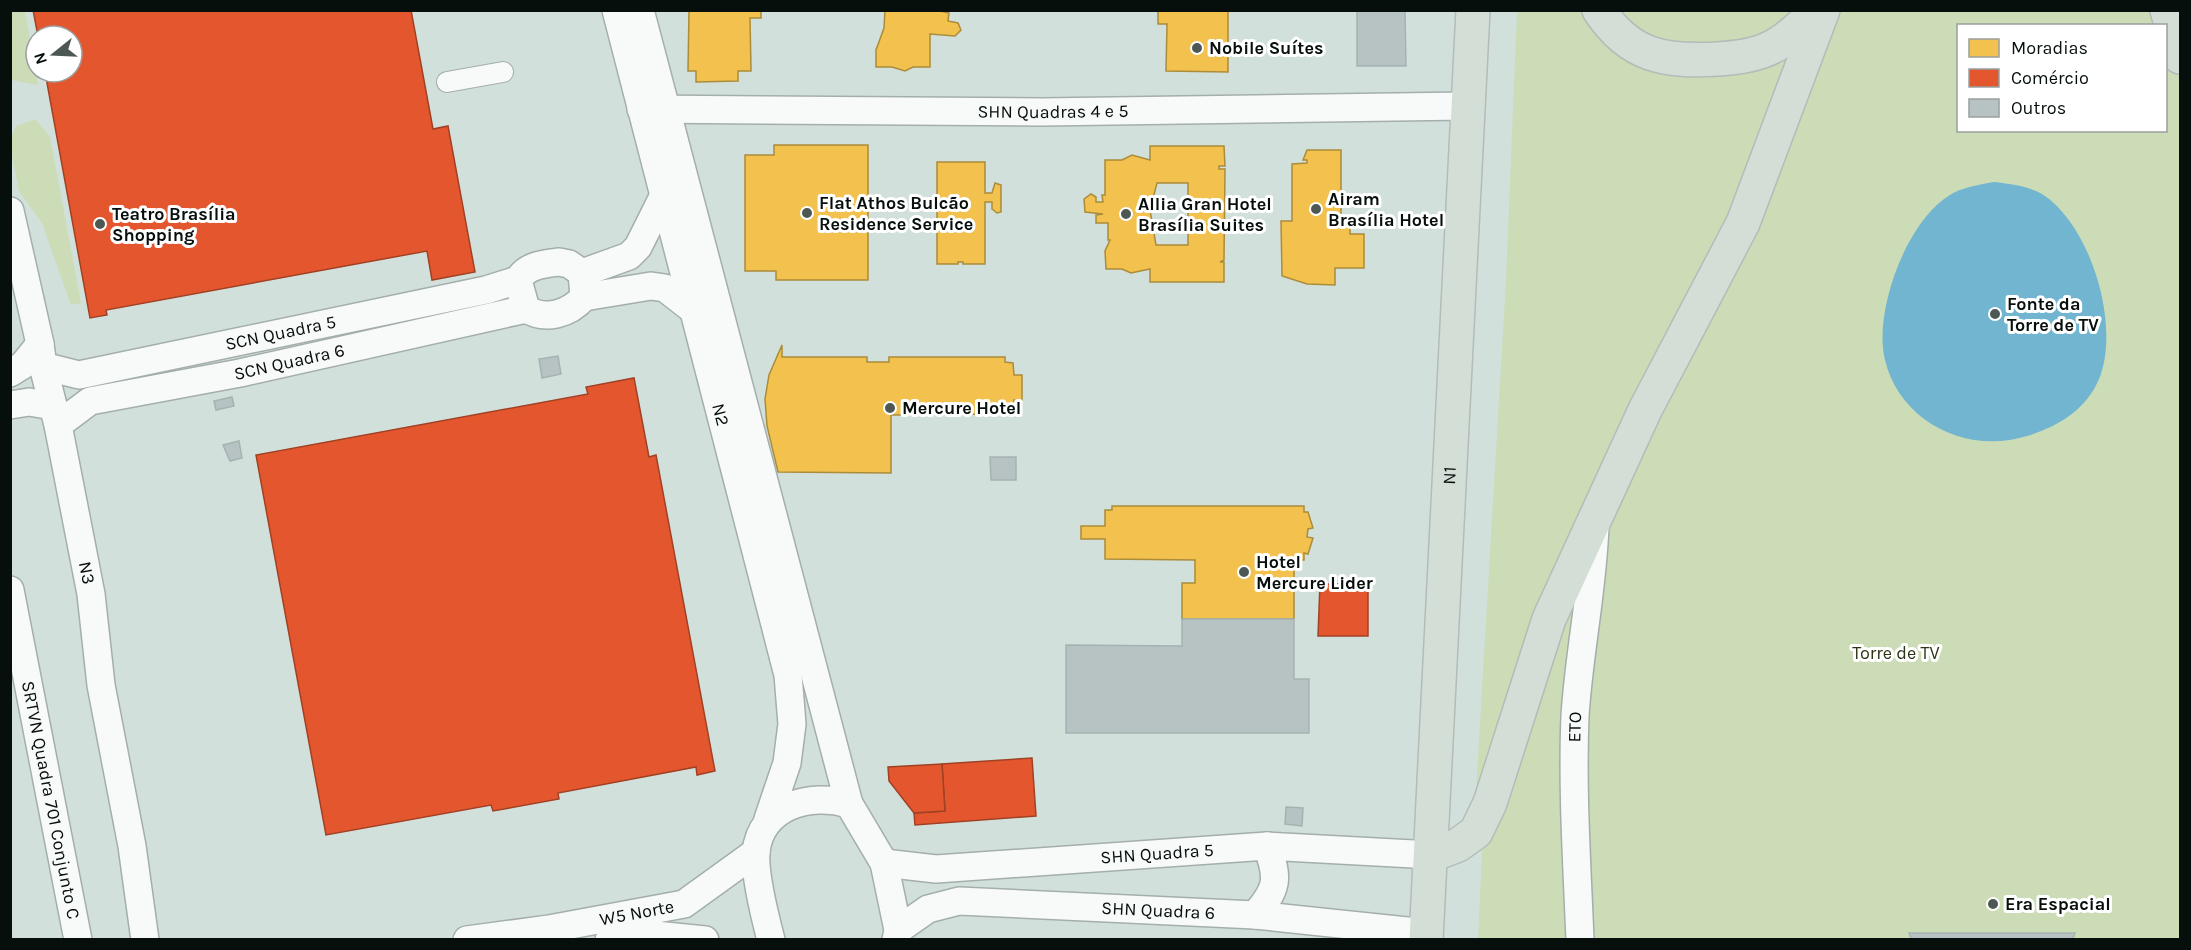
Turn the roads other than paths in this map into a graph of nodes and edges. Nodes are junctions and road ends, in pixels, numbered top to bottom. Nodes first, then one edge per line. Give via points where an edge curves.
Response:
1 (616, 10) edge
2 (640, 10) edge
3 (1473, 10) edge
4 (1599, 10) edge
5 (1821, 10) edge
6 (2167, 10) edge
7 (2177, 10) edge
8 (2181, 14) edge
9 (2181, 57) edge
10 (503, 72) dead end
11 (447, 82) dead end
12 (1466, 106) junction
13 (653, 109) junction
14 (663, 197) junction
15 (10, 211) edge
16 (518, 280) junction
17 (583, 285) junction
18 (526, 309) junction
19 (692, 309) junction
20 (41, 355) junction
21 (10, 373) edge
22 (10, 405) edge
23 (56, 415) junction
24 (1595, 515) junction
25 (10, 590) edge
26 (849, 804) junction
27 (768, 819) junction
28 (1267, 846) junction
29 (756, 852) junction
30 (1432, 855) junction
31 (884, 863) junction
32 (1255, 915) junction
33 (897, 935) edge
34 (1426, 936) edge
35 (78, 939) edge
36 (145, 939) edge
37 (467, 939) edge
38 (609, 939) edge
39 (705, 939) edge
40 (771, 939) edge
41 (1580, 939) edge

1 - 13 street, N2
2 - 13 street, N2
3 - 12 highway, N1
4 - 5 highway via 1612,31 1635,48 1670,60 1735,58 1772,47
5 - 24 highway via 1743,223
6 - 9 highway
7 - 8 highway
10 - 11 street
12 - 13 street, SHN Quadras 4 e 5 via 1042,112
12 - 30 highway, N1 via 1464,230
13 - 14 street, N2
13 - 26 street, N2
14 - 17 street via 638,247
14 - 19 street, N2
15 - 20 street, N3
16 - 17 street via 523,272 559,262 570,264
16 - 18 street
16 - 20 street, SCN Quadra 5 via 486,290 79,375
17 - 18 street via 574,308 551,315
17 - 19 street via 665,288
18 - 23 street, SCN Quadra 6 via 240,373 90,401
19 - 27 street, N2 via 788,675 792,724 787,763
20 - 21 street
20 - 23 street, N3
22 - 23 street via 29,402
23 - 36 street, N3 via 91,594 101,685
24 - 30 highway via 1549,619 1490,803 1476,832 1458,845
24 - 41 street, ETO via 1594,569 1575,713
25 - 35 street, SRTVN Quadra 701 Conjunto C
26 - 27 street via 817,798 789,806
26 - 31 street, N2
27 - 29 street, N2
28 - 30 street, SHN Quadra 5
28 - 31 street, SHN Quadra 5 via 936,869
28 - 32 street via 1275,886
29 - 37 street, W5 Norte via 684,903 549,930
29 - 40 street
30 - 34 highway, N1
31 - 33 street, N2
32 - 33 street, SHN Quadra 6 via 959,901 928,909
32 - 34 street, SHN Quadra 6
38 - 39 street, W5 Norte via 645,934

